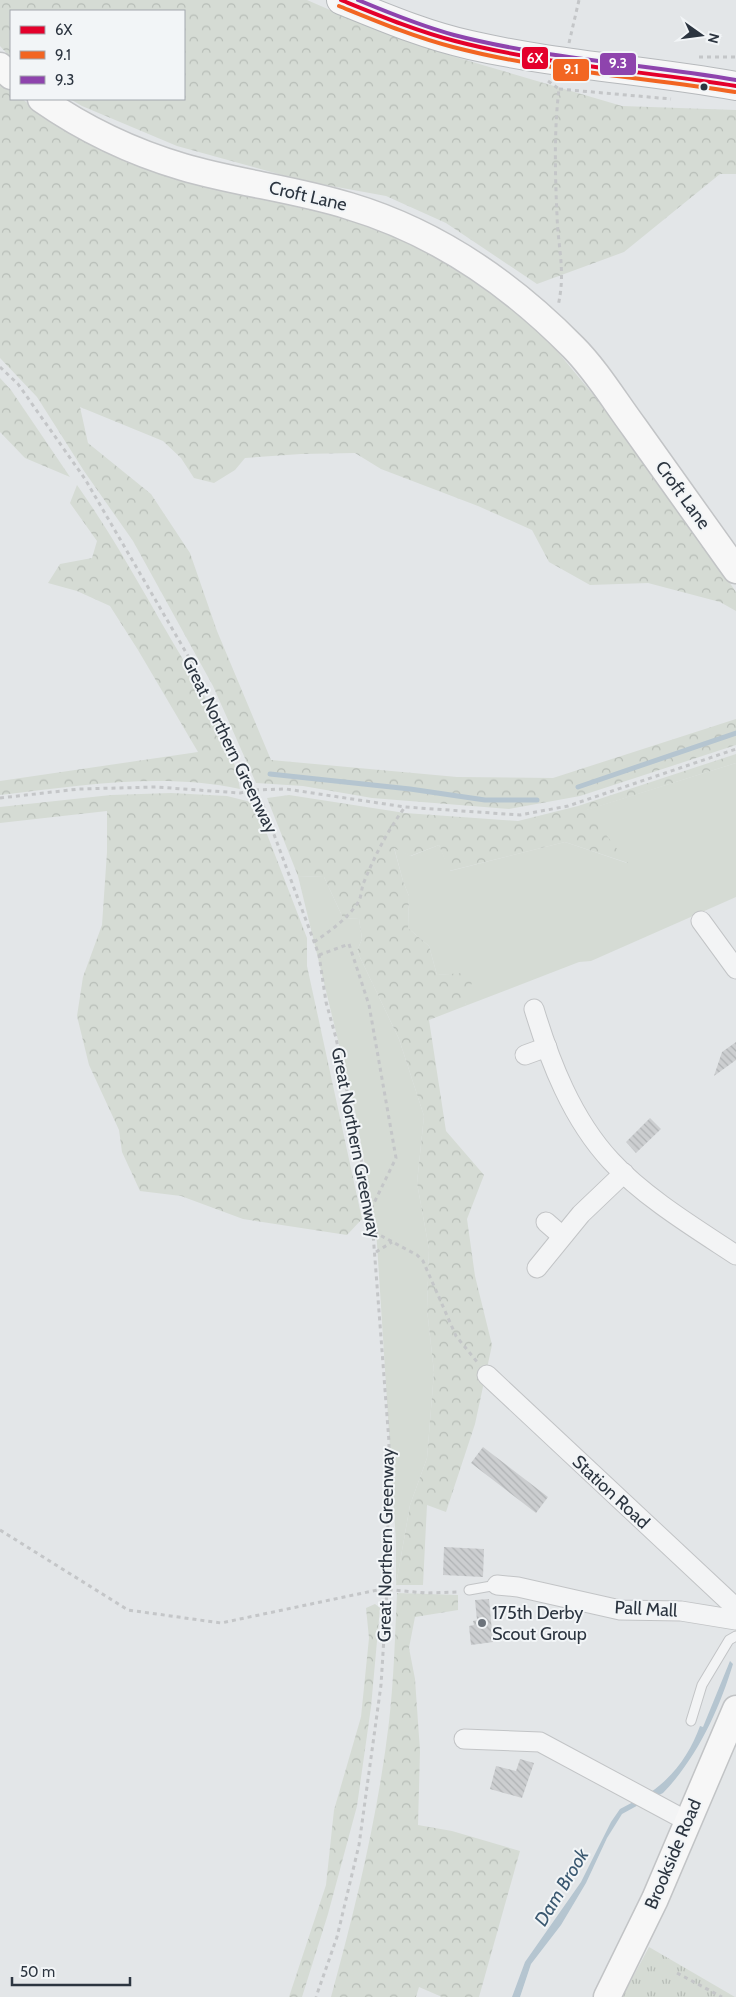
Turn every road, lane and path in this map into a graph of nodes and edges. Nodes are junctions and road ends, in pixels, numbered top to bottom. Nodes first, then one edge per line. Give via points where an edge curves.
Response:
1 (341, 0) edge
2 (579, 0) edge
3 (568, 48) dead end
4 (0, 66) edge
5 (736, 74) edge
6 (10, 75) edge
7 (542, 78) dead end
8 (690, 78) junction
9 (736, 86) edge
10 (43, 100) edge
11 (553, 328) junction
12 (0, 367) edge
13 (736, 570) edge
14 (736, 749) edge
15 (255, 790) junction
16 (0, 798) edge
17 (405, 807) junction
18 (701, 921) dead end
19 (314, 942) junction
20 (319, 955) junction
21 (736, 969) edge
22 (534, 1009) dead end
23 (547, 1047) junction
24 (525, 1055) dead end
25 (624, 1173) junction
26 (371, 1207) junction
27 (546, 1222) dead end
28 (374, 1232) junction
29 (562, 1236) junction
30 (392, 1242) junction
31 (376, 1252) junction
32 (736, 1255) edge
33 (537, 1268) dead end
34 (487, 1376) joint
35 (0, 1530) edge
36 (497, 1585) joint
37 (387, 1589) junction
38 (469, 1590) joint
39 (736, 1608) edge
40 (736, 1620) edge
41 (736, 1636) edge
42 (736, 1709) edge
43 (691, 1721) dead end
44 (464, 1739) dead end
45 (687, 1821) junction
46 (677, 1973) dead end
47 (316, 1997) edge
48 (607, 1997) edge
49 (722, 1997) edge

1 - 8 highway via 468,45
2 - 3 path
4 - 6 street
5 - 8 highway
7 - 11 path via 559,89 556,113 557,216 563,284
8 - 9 highway
10 - 11 street, Croft Lane via 90,129 147,155 183,167 347,205 408,227 458,253 496,278
11 - 13 street, Croft Lane via 602,383
12 - 15 path, Great Northern Greenway via 18,384 85,479 198,673
14 - 17 path via 568,806 520,815
15 - 16 path via 240,793 156,787 79,789
15 - 17 path via 286,789
15 - 19 path, Great Northern Greenway
17 - 19 path via 374,858 361,888 359,902 341,922
18 - 21 street
19 - 20 path, Great Northern Greenway
20 - 26 path, Great Northern Greenway via 326,1002
20 - 26 path via 349,944 369,1005 396,1158
22 - 23 street
23 - 24 street
23 - 25 street via 581,1121
25 - 29 street
25 - 32 street
26 - 28 path, Great Northern Greenway
27 - 29 street
28 - 30 path
28 - 31 path, Great Northern Greenway
29 - 33 street
30 - 31 path
30 - 34 path via 423,1261 456,1336
31 - 37 path, Great Northern Greenway via 389,1442
34 - 39 street, Station Road
35 - 37 path via 128,1610 222,1622
36 - 38 lane, Pall Mall
36 - 40 street, Pall Mall via 518,1586 620,1610 681,1611
37 - 38 path via 426,1593
37 - 47 path, Great Northern Greenway via 381,1685 359,1845 337,1937
41 - 43 lane via 729,1640 707,1676
42 - 45 street, Brookside Road
44 - 45 street via 540,1742
45 - 48 street, Brookside Road via 655,1899
46 - 49 path

